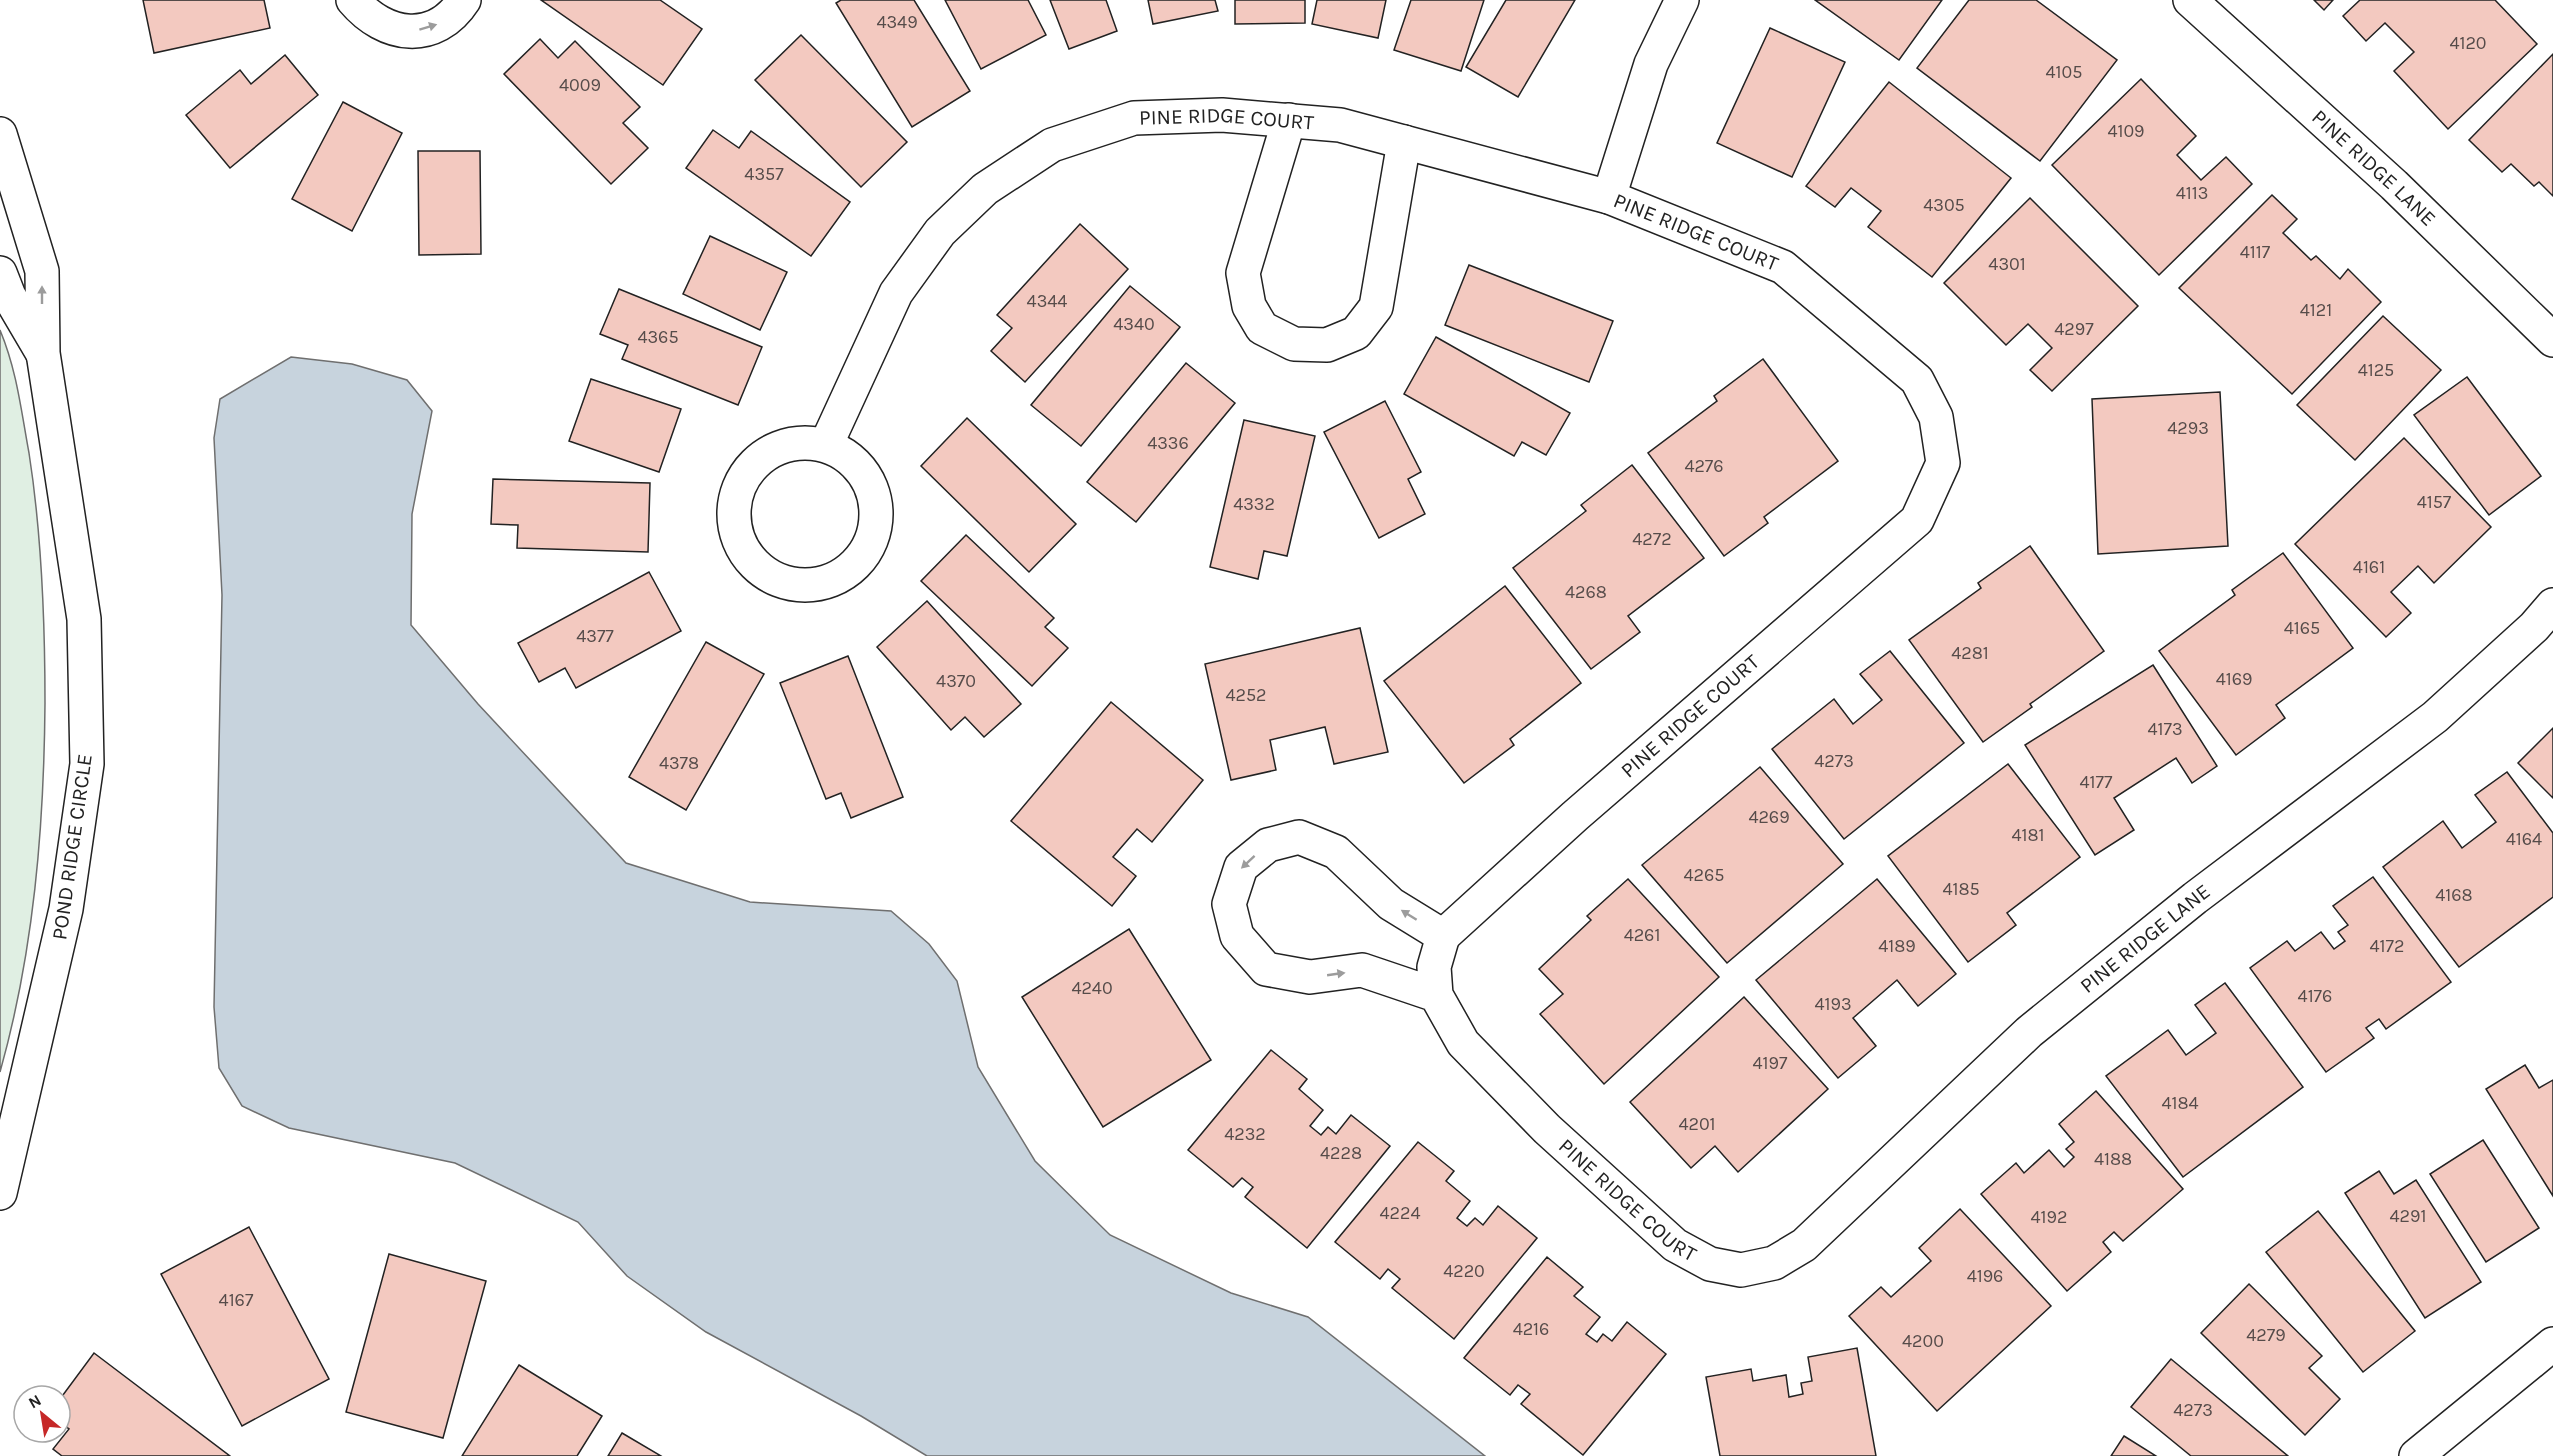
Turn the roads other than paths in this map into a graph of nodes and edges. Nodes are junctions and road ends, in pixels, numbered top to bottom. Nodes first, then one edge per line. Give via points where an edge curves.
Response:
1 (353, 0) edge
2 (464, 0) edge
3 (1682, 0) edge
4 (2190, 0) edge
5 (1289, 120) junction
6 (0, 134) edge
7 (1404, 142) junction
8 (1609, 197) junction
9 (0, 273) edge
10 (2553, 340) edge
11 (43, 353) junction
12 (826, 445) junction
13 (2553, 605) edge
14 (1443, 936) junction
15 (1436, 995) junction
16 (0, 1193) edge
17 (1741, 1270) joint
18 (2553, 1344) edge
19 (2416, 1456) edge

1 -> 2 street via 382,26 403,31 423,30 443,22
3 - 8 street via 1651,64
4 - 10 street, PINE RIDGE LANE via 2394,185
5 - 7 street, PINE RIDGE COURT via 1340,125
5 - 7 street via 1243,273 1249,306 1262,328 1294,344 1328,345 1356,333 1376,307
5 - 12 street, PINE RIDGE COURT via 1222,115 1134,118 1052,145 985,189 940,232 896,293
11 -> 6 street, POND RIDGE CIRCLE via 42,272
7 - 8 street, PINE RIDGE COURT
8 - 14 street, PINE RIDGE COURT via 1784,267 1917,380 1936,417 1943,463 1917,520 1575,816
9 - 11 street, POND RIDGE CIRCLE
11 - 16 street, POND RIDGE CIRCLE via 84,619 87,764 66,909
12 - 12 street via 804,442 771,451 746,473 736,494 732,515 747,558 763,573 783,583 806,586 848,572 864,555 873,535 873,490 846,455
13 - 17 street, PINE RIDGE LANE via 2435,717 2195,898 2029,1032 1804,1245 1774,1263
14 - 15 street, PINE RIDGE COURT via 1434,968
14 -> 15 street via 1391,904 1336,852 1299,837 1268,845 1241,867 1229,904 1237,936 1266,969 1310,977 1362,970
15 - 17 street, PINE RIDGE COURT via 1463,1043 1547,1129 1666,1238 1710,1264
18 - 19 street

